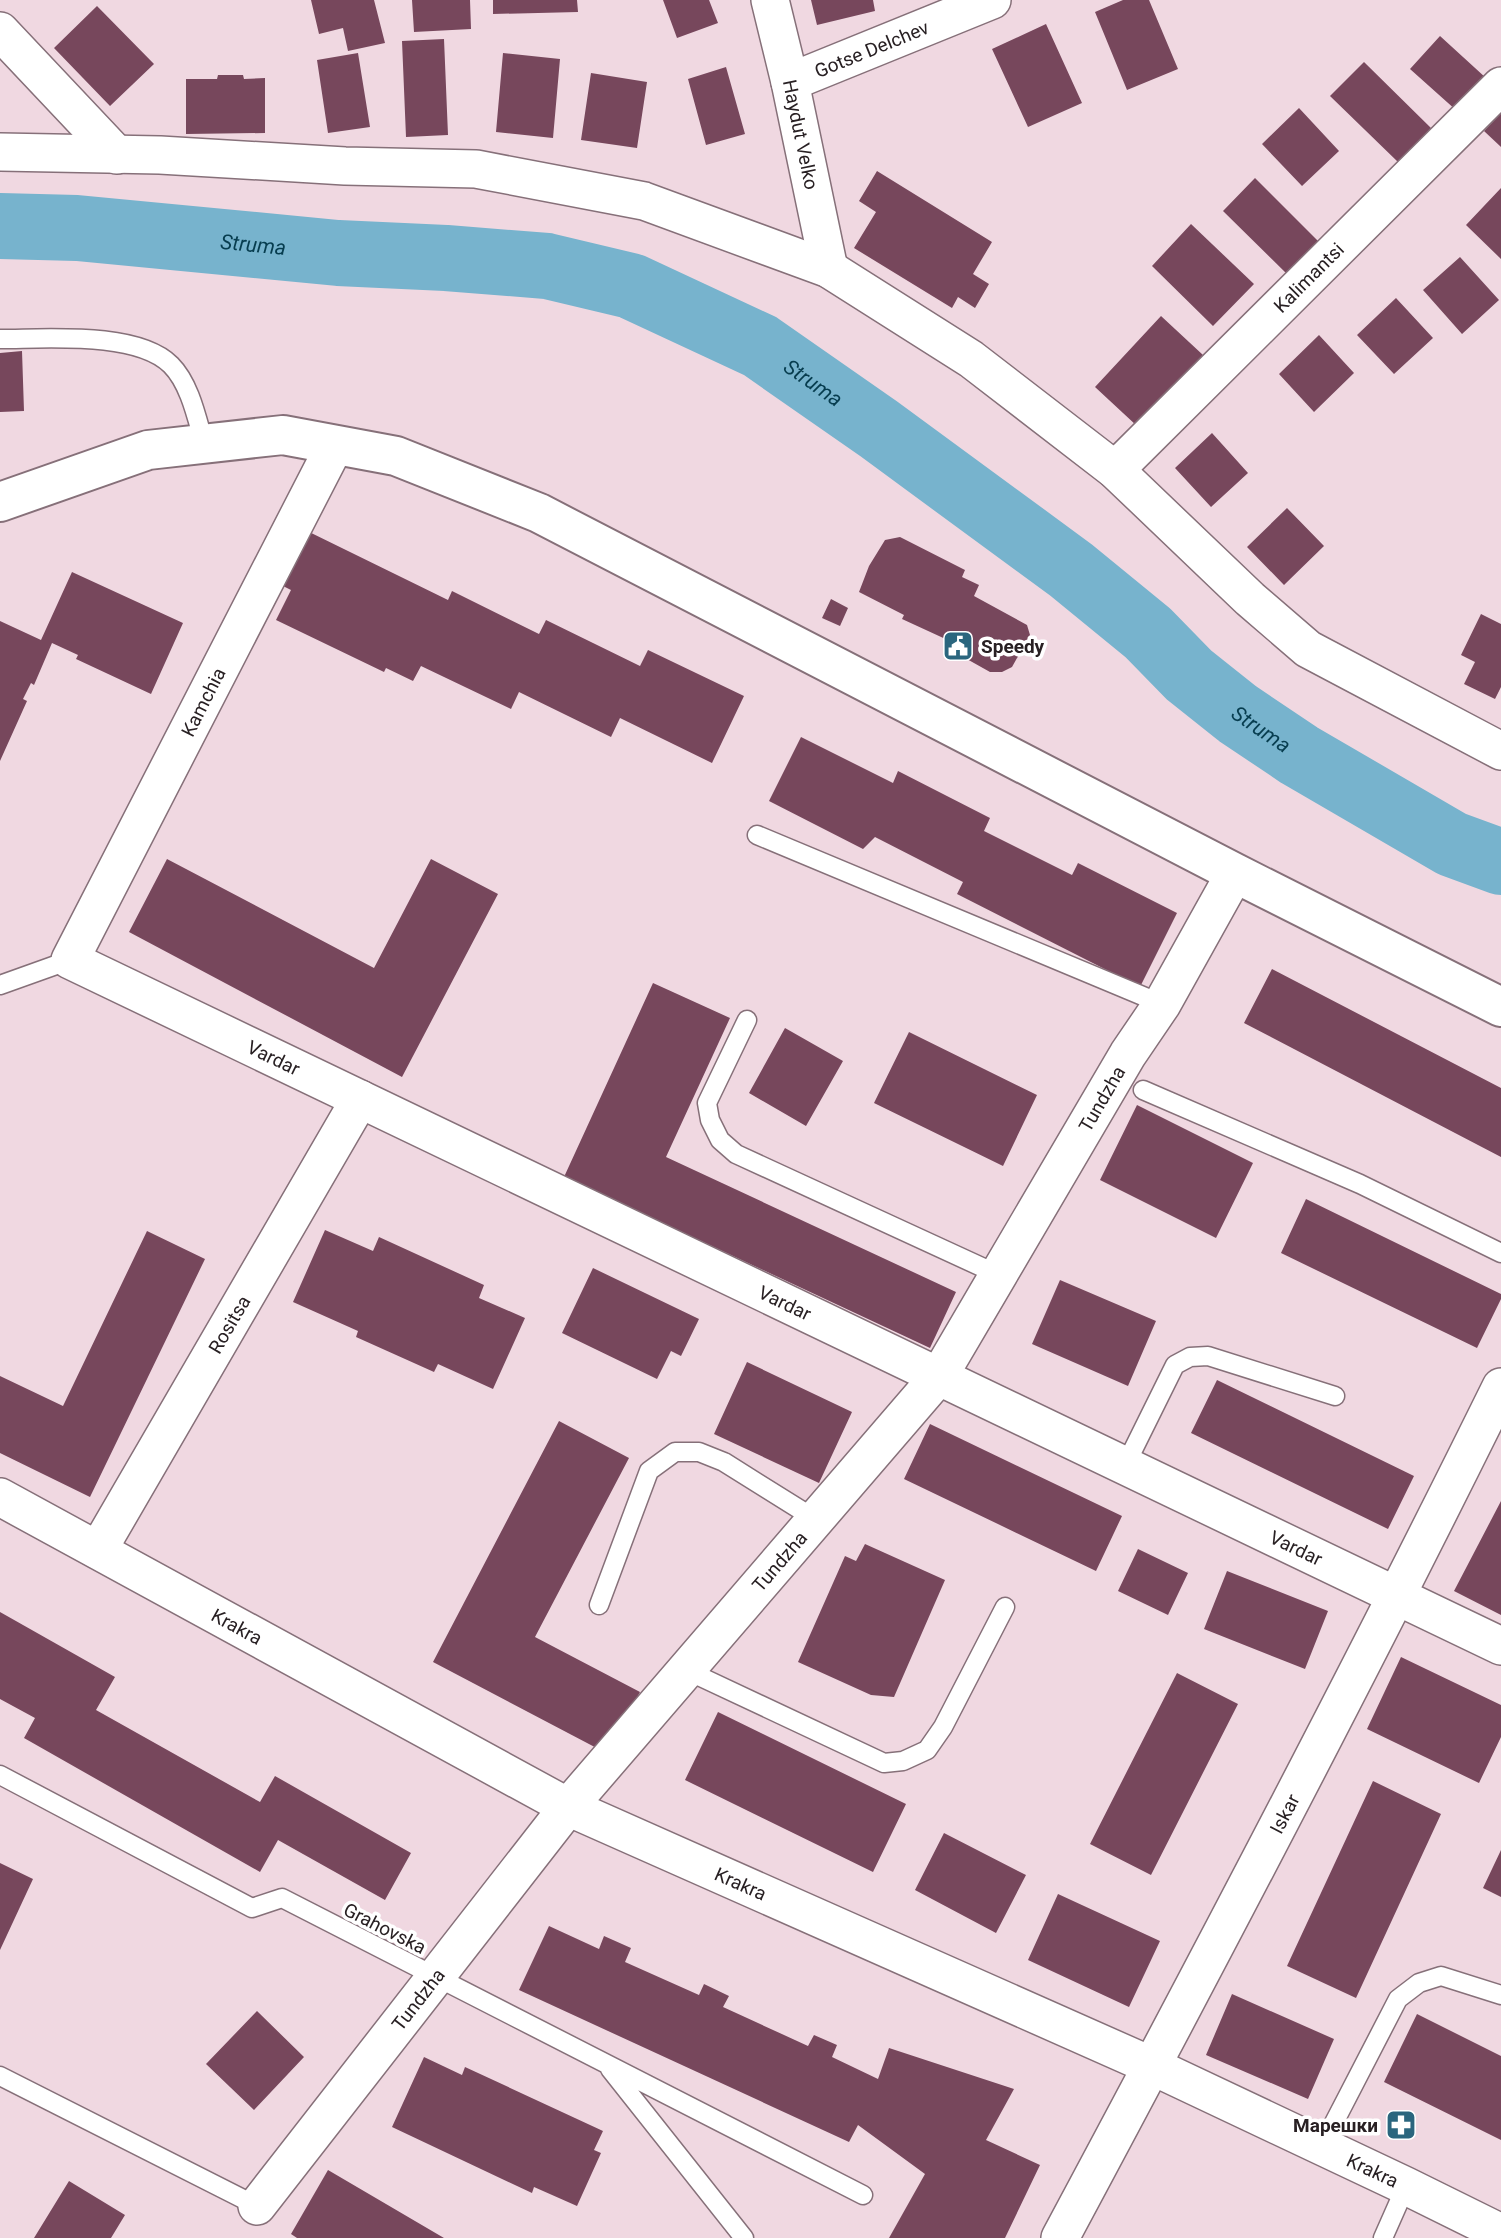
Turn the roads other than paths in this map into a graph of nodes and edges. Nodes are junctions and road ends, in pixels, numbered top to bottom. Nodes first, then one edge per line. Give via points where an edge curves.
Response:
1 (770, 0) edge
2 (992, 0) edge
3 (0, 32) edge
4 (790, 82) junction
5 (1501, 86) edge
6 (0, 152) edge
7 (117, 155) junction
8 (829, 269) junction
9 (0, 340) edge
10 (204, 443) junction
11 (335, 444) junction
12 (1115, 470) junction
13 (0, 502) edge
14 (1501, 751) edge
15 (757, 835) dead end
16 (1235, 873) junction
17 (70, 960) junction
18 (0, 985) edge
19 (1161, 1004) junction
20 (1501, 1007) edge
21 (747, 1020) dead end
22 (1143, 1090) dead end
23 (360, 1099) junction
24 (1501, 1253) edge
25 (999, 1275) junction
26 (939, 1376) junction
27 (1501, 1387) edge
28 (1335, 1396) dead end
29 (1125, 1466) junction
30 (0, 1497) edge
31 (816, 1519) junction
32 (98, 1550) junction
33 (1398, 1596) junction
34 (599, 1605) dead end
35 (1005, 1607) dead end
36 (1501, 1646) edge
37 (686, 1670) junction
38 (0, 1775) edge
39 (568, 1807) junction
40 (435, 1977) junction
41 (1501, 1995) edge
42 (606, 2064) junction
43 (1153, 2066) junction
44 (0, 2076) edge
45 (1322, 2146) junction
46 (1406, 2186) junction
47 (863, 2195) dead end
48 (257, 2206) joint
49 (1501, 2234) edge
50 (744, 2238) edge
51 (1060, 2238) edge
52 (1384, 2238) edge

1 - 4 street, Haydut Velko
2 - 4 street, Gotse Delchev
3 - 7 street
4 - 8 street, Haydut Velko
5 - 12 street, Kalimantsi
6 - 7 street
7 - 8 street via 476,169 644,201
8 - 12 street via 971,359
9 - 10 lane via 94,339 141,346 171,365 191,395
10 - 11 main road via 283,435
10 - 13 main road via 148,450
11 - 16 main road via 396,456 539,513
11 - 17 street, Kamchia
12 - 14 street via 1308,649
15 - 19 lane
16 - 19 street, Tundzha
16 - 20 main road
17 - 18 lane
17 - 23 street, Vardar
19 - 25 street, Tundzha
21 - 25 lane via 707,1103 720,1140 736,1154
22 - 24 lane via 1360,1184
23 - 26 street, Vardar
23 - 32 street, Rositsa
25 - 26 street, Tundzha
26 - 29 street, Vardar
26 - 31 street, Tundzha
27 - 33 street, Iskar
28 - 29 lane via 1208,1356 1190,1357 1175,1365
29 - 33 street, Vardar
30 - 32 street, Krakra
31 - 34 lane via 724,1462 699,1452 675,1452 649,1471
31 - 37 street, Tundzha
32 - 39 street, Krakra
33 - 36 street, Vardar
33 - 43 street, Iskar
35 - 37 lane via 943,1727 927,1750 903,1761 884,1763
37 - 39 street, Tundzha
38 - 40 lane, Grahovska via 252,1908 282,1898
39 - 40 street, Tundzha
39 - 43 street, Krakra
40 - 42 lane, Grahovska
40 - 48 street, Tundzha
41 - 45 lane via 1441,1976 1419,1983 1398,1999
42 - 47 lane, Grahovska
42 - 50 lane
43 - 45 street, Krakra
43 - 51 street, Iskar
44 - 48 lane
45 - 46 street, Krakra
46 - 49 street, Krakra
46 - 52 lane

